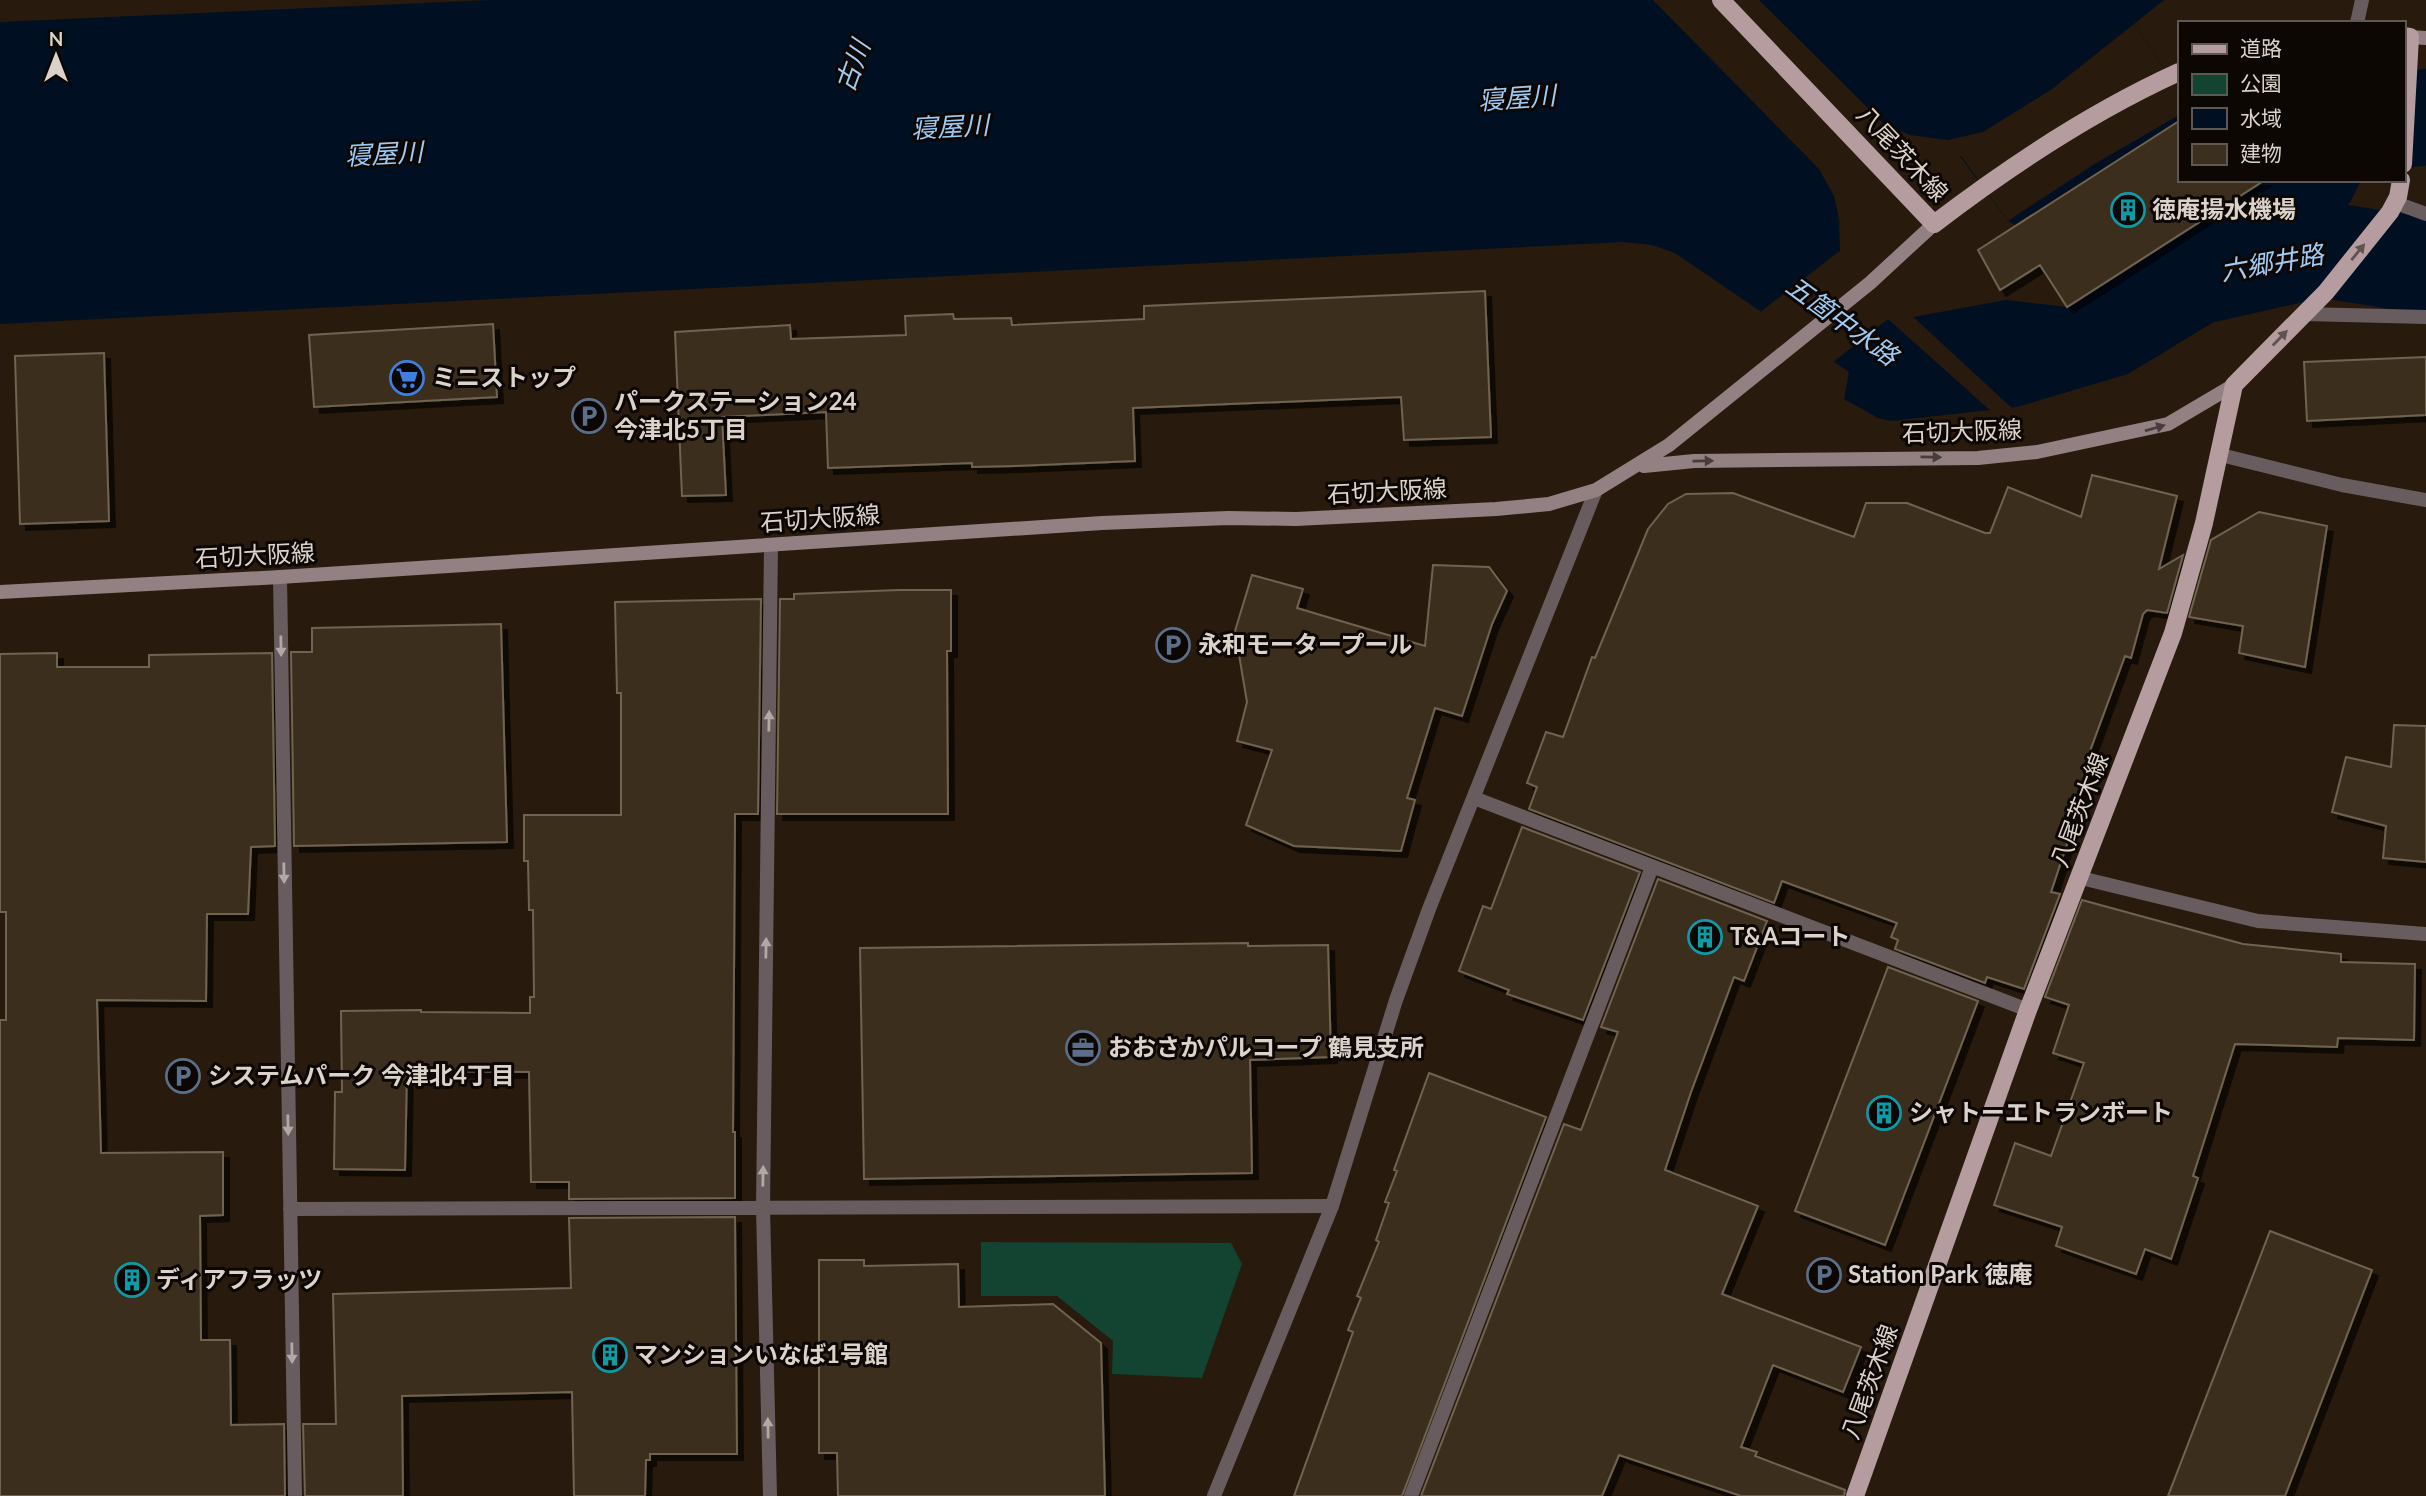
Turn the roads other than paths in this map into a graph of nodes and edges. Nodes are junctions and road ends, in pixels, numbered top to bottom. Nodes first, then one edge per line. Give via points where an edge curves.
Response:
1 (1721, 0) edge
2 (2362, 0) edge
3 (2357, 21) edge
4 (2413, 37) edge
5 (2174, 74) edge
6 (2405, 141) edge
7 (2400, 182) edge
8 (2393, 208) junction
9 (2426, 214) edge
10 (1934, 224) junction
11 (2304, 314) junction
12 (2426, 317) edge
13 (2234, 385) junction
14 (2221, 454) junction
15 (1635, 467) junction
16 (1596, 490) junction
17 (2426, 500) edge
18 (771, 545) junction
19 (280, 578) junction
20 (0, 592) edge
21 (1474, 798) junction
22 (1652, 867) junction
23 (2081, 878) junction
24 (2426, 934) edge
25 (2028, 1010) junction
26 (1332, 1206) junction
27 (763, 1208) junction
28 (290, 1209) junction
29 (295, 1496) edge
30 (770, 1496) edge
31 (1214, 1496) edge
32 (1411, 1496) edge
33 (1855, 1496) edge

1 - 10 main road, 八尾茨木線
2 - 3 street
4 - 6 main road
5 - 10 main road, 八尾茨木線 via 2074,126
7 - 8 main road
8 - 9 street
11 -> 8 main road
10 - 15 main road, 石切大阪線 via 1878,276 1669,445
11 - 12 street
13 -> 11 main road
13 - 14 main road, 八尾茨木線
15 -> 13 main road, 石切大阪線 via 1694,461 1978,458 2027,453 2168,424
14 - 17 street via 2342,485
14 - 23 main road, 八尾茨木線 via 2173,633
15 - 16 main road, 石切大阪線
16 - 18 main road, 石切大阪線 via 1549,503 1496,509 1102,523
16 - 21 street
18 - 19 main road, 石切大阪線
27 -> 18 street
19 - 20 main road, 石切大阪線
19 -> 28 street
21 - 22 street
21 - 26 street via 1396,1000
22 - 25 street
22 - 32 street
23 - 24 street via 2258,921
23 - 25 main road, 八尾茨木線
25 - 33 main road, 八尾茨木線
26 - 27 street
26 - 31 street
27 - 28 street
30 -> 27 street
28 -> 29 street

